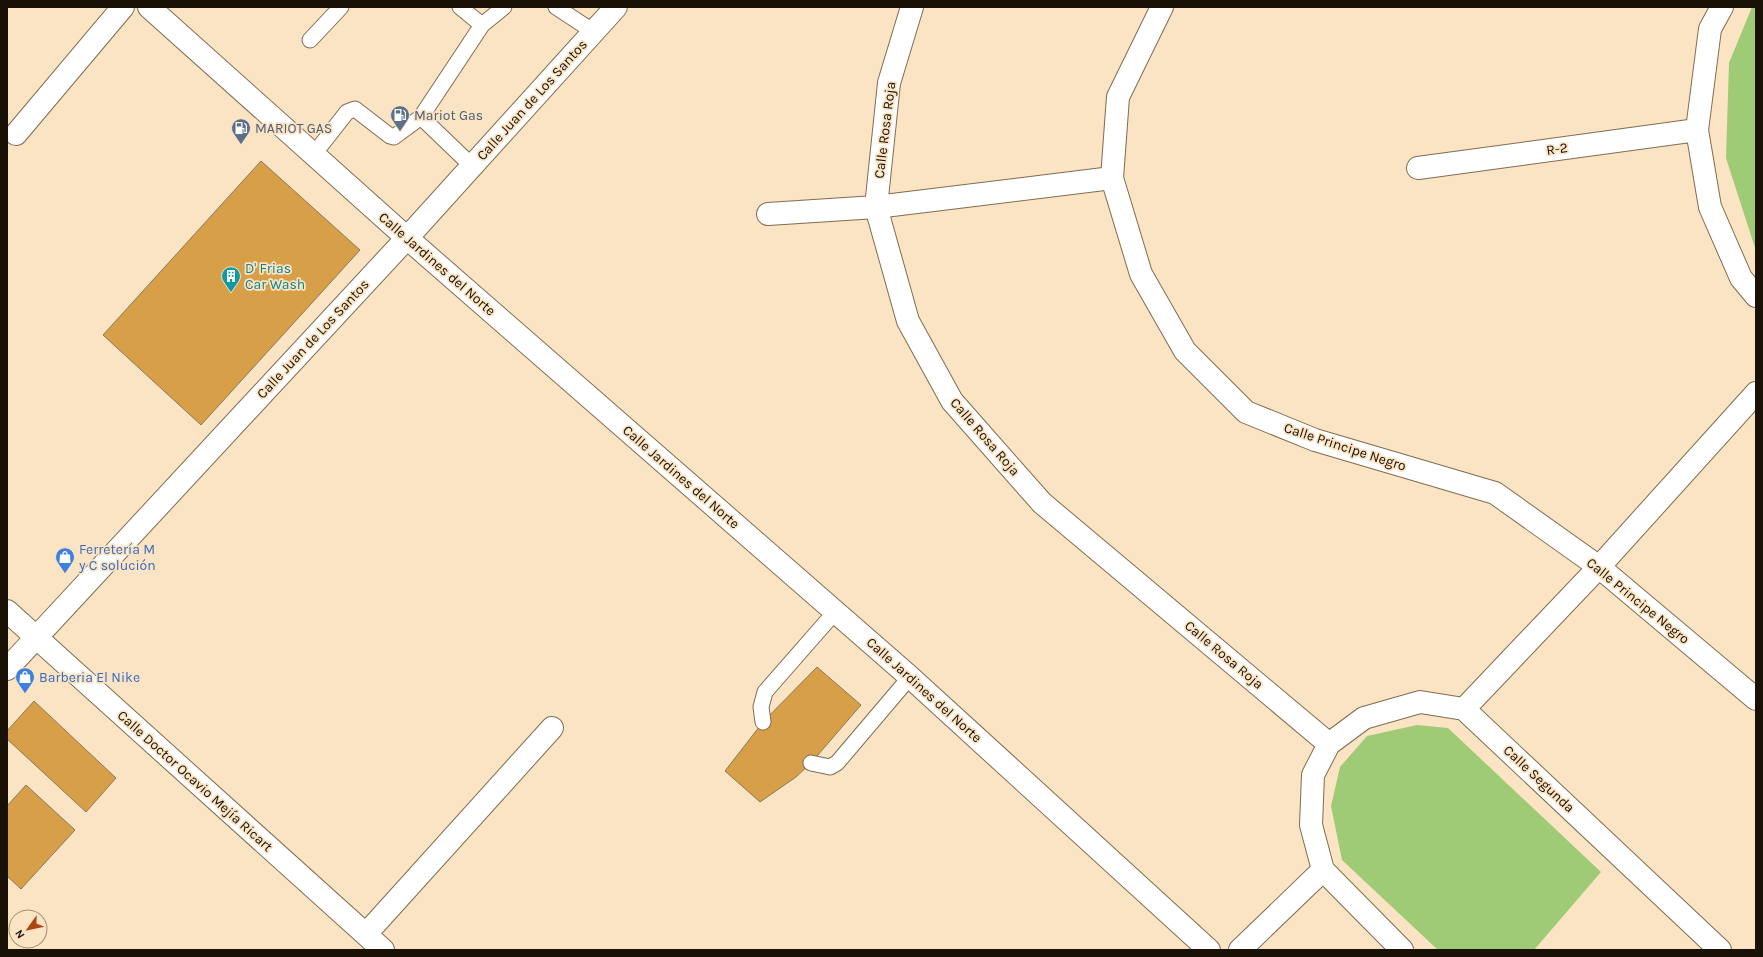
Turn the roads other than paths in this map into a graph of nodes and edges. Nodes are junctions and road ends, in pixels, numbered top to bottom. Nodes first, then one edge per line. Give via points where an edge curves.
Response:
1 (123, 7) edge
2 (149, 7) edge
3 (341, 7) edge
4 (460, 7) edge
5 (504, 7) edge
6 (556, 7) edge
7 (616, 7) edge
8 (912, 7) edge
9 (1162, 7) edge
10 (1722, 7) edge
11 (482, 25) junction
12 (594, 32) junction
13 (310, 40) dead end
14 (421, 117) junction
15 (1697, 130) junction
16 (16, 134) dead end
17 (314, 154) junction
18 (472, 166) junction
19 (1418, 168) dead end
20 (1112, 178) junction
21 (876, 207) junction
22 (768, 214) dead end
23 (407, 238) junction
24 (1756, 296) edge
25 (1756, 393) edge
26 (1599, 567) junction
27 (7, 611) edge
28 (835, 612) junction
29 (35, 637) junction
30 (7, 669) edge
31 (910, 677) junction
32 (1756, 699) edge
33 (1464, 709) junction
34 (763, 722) dead end
35 (552, 728) dead end
36 (1329, 744) junction
37 (811, 763) dead end
38 (1323, 870) junction
39 (366, 934) junction
40 (384, 950) edge
41 (1209, 950) edge
42 (1240, 950) edge
43 (1402, 950) edge
44 (1720, 950) edge

1 - 16 street
2 - 17 street, Calle Jardines del Norte
3 - 13 lane
4 - 11 lane
5 - 11 lane
6 - 12 lane
7 - 12 street, Calle Juan de Los Santos
8 - 21 street, Calle Rosa Roja via 889,83
9 - 20 street, Calle Principe Negro via 1118,97
10 - 15 street via 1710,29
11 - 14 lane
12 - 18 street, Calle Juan de Los Santos
14 - 17 lane via 394,137 352,109
14 - 18 lane
15 - 19 street, R-2
15 - 24 street via 1710,207 1741,278
17 - 23 street, Calle Jardines del Norte
18 - 23 street, Calle Juan de Los Santos
20 - 21 street
20 - 26 street, Calle Principe Negro via 1141,274 1185,351 1246,412 1315,440 1496,493
21 - 22 street
21 - 36 street, Calle Rosa Roja via 908,321 952,401 1042,503
23 - 28 street, Calle Jardines del Norte
23 - 29 street, Calle Juan de Los Santos
25 - 26 street
26 - 32 street, Calle Principe Negro
26 - 33 street
27 - 29 street, Calle Doctor Ocavio Mejía Ricart
28 - 31 street, Calle Jardines del Norte
28 - 34 lane via 765,692 761,707
29 - 30 street, Calle Juan de Los Santos
29 - 39 street, Calle Doctor Ocavio Mejía Ricart
31 - 37 lane via 837,764 830,767
31 - 41 street, Calle Jardines del Norte
33 - 36 street via 1420,702 1364,718
33 - 44 street, Calle Segunda
35 - 39 street
36 - 38 street via 1313,775 1311,825
38 - 42 street
38 - 43 street
39 - 40 street, Calle Doctor Ocavio Mejía Ricart

